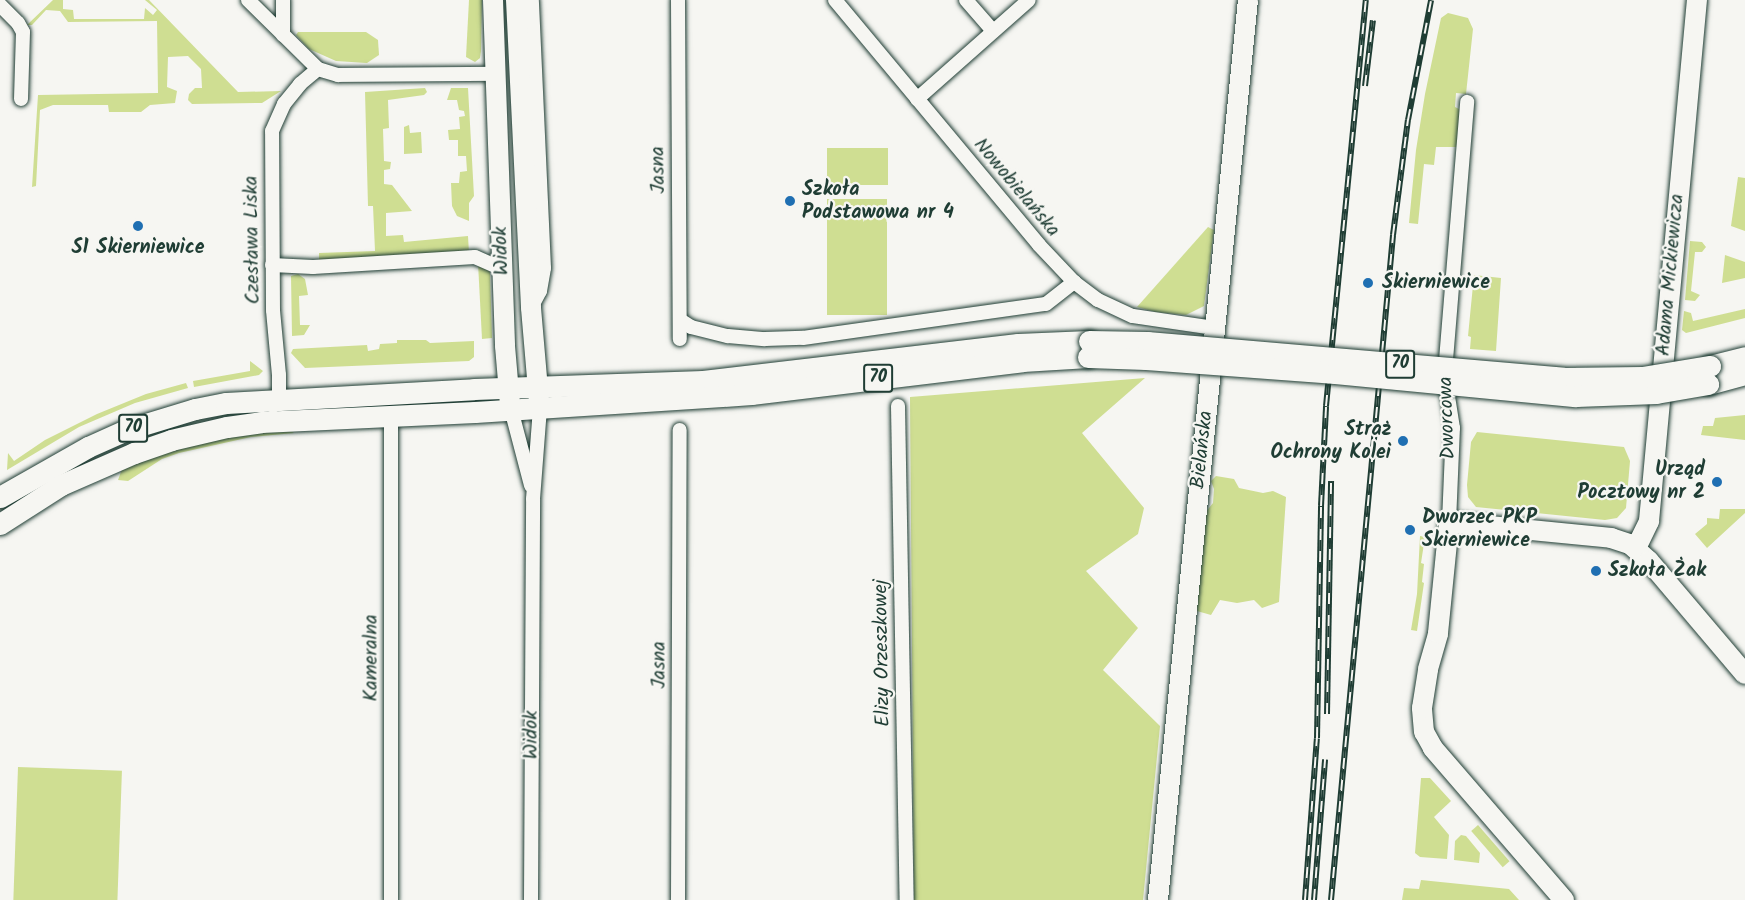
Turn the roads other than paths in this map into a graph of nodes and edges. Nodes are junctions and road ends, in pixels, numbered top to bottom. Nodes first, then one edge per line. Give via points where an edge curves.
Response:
1 (248, 0) edge
2 (283, 0) edge
3 (493, 0) edge
4 (516, 0) edge
5 (532, 0) edge
6 (678, 0) edge
7 (834, 0) edge
8 (966, 0) edge
9 (1029, 0) edge
10 (1248, 0) edge
11 (1697, 0) edge
12 (0, 5) edge
13 (993, 31) junction
14 (283, 35) junction
15 (318, 69) junction
16 (494, 74) junction
17 (21, 99) dead end
18 (917, 99) junction
19 (1467, 102) dead end
20 (272, 265) junction
21 (502, 268) junction
22 (1074, 282) junction
23 (531, 308) junction
24 (680, 320) junction
25 (1214, 328) junction
26 (680, 339) dead end
27 (1745, 357) edge
28 (1745, 374) edge
29 (1709, 375) junction
30 (508, 388) junction
31 (538, 397) junction
32 (279, 398) junction
33 (898, 406) dead end
34 (511, 410) junction
35 (391, 416) junction
36 (261, 422) junction
37 (680, 430) dead end
38 (0, 497) edge
39 (533, 499) junction
40 (1449, 522) junction
41 (0, 524) edge
42 (1636, 548) junction
43 (1745, 674) edge
44 (391, 900) edge
45 (531, 900) edge
46 (678, 900) edge
47 (907, 900) edge
48 (1158, 900) edge
49 (1564, 900) edge

1 - 14 street
2 - 14 street
3 - 16 street, Widok
4 - 23 street, Widok
5 - 23 street, Widok via 544,268 540,291
6 - 24 street, Jasna
7 - 18 street, Nowobielańska
8 - 13 street
9 - 13 street
10 - 25 street, Bielańska
11 - 42 street, Adama Mickiewicza via 1650,509 1647,528
12 - 17 street via 23,32
13 - 18 street
14 - 15 street
15 - 16 street via 339,75
15 - 20 street, Czesława Liska via 288,99 272,131
16 - 21 street, Widok
18 - 22 street, Nowobielańska
19 - 40 street, Dworcowa via 1446,360 1453,428
20 - 21 street via 313,267 475,257
20 - 32 street, Czesława Liska
21 - 30 street, Widok
22 - 24 street via 1046,304 803,338 728,336 691,327
22 - 25 street, Nowobielańska via 1098,300 1133,316
23 - 31 street, Widok
24 - 26 street, Jasna
25 - 48 street, Bielańska
27 - 29 main road, 70
28 - 29 main road, 70
29 - 31 main road, 70, bridge via 1647,394 1576,396 1146,359 1088,349 1022,361 752,393
30 - 31 main road, 70
30 - 32 main road, 70
30 - 34 street, Widok
31 - 34 main road, 70
31 - 39 street, Widok
32 - 36 street
32 - 38 main road, 70 via 195,409 126,430
33 - 47 street, Elizy Orzeszkowej
34 - 35 main road, 70
34 - 39 street, Widok
35 - 36 main road, 70
35 - 44 street, Kameralna
36 - 41 main road, 70 via 216,429 134,453 61,485
37 - 46 street, Jasna
39 - 45 street, Widok
40 - 42 street via 1611,538
40 - 49 street, Dworcowa via 1438,633 1422,708 1424,732 1433,748
42 - 43 street

